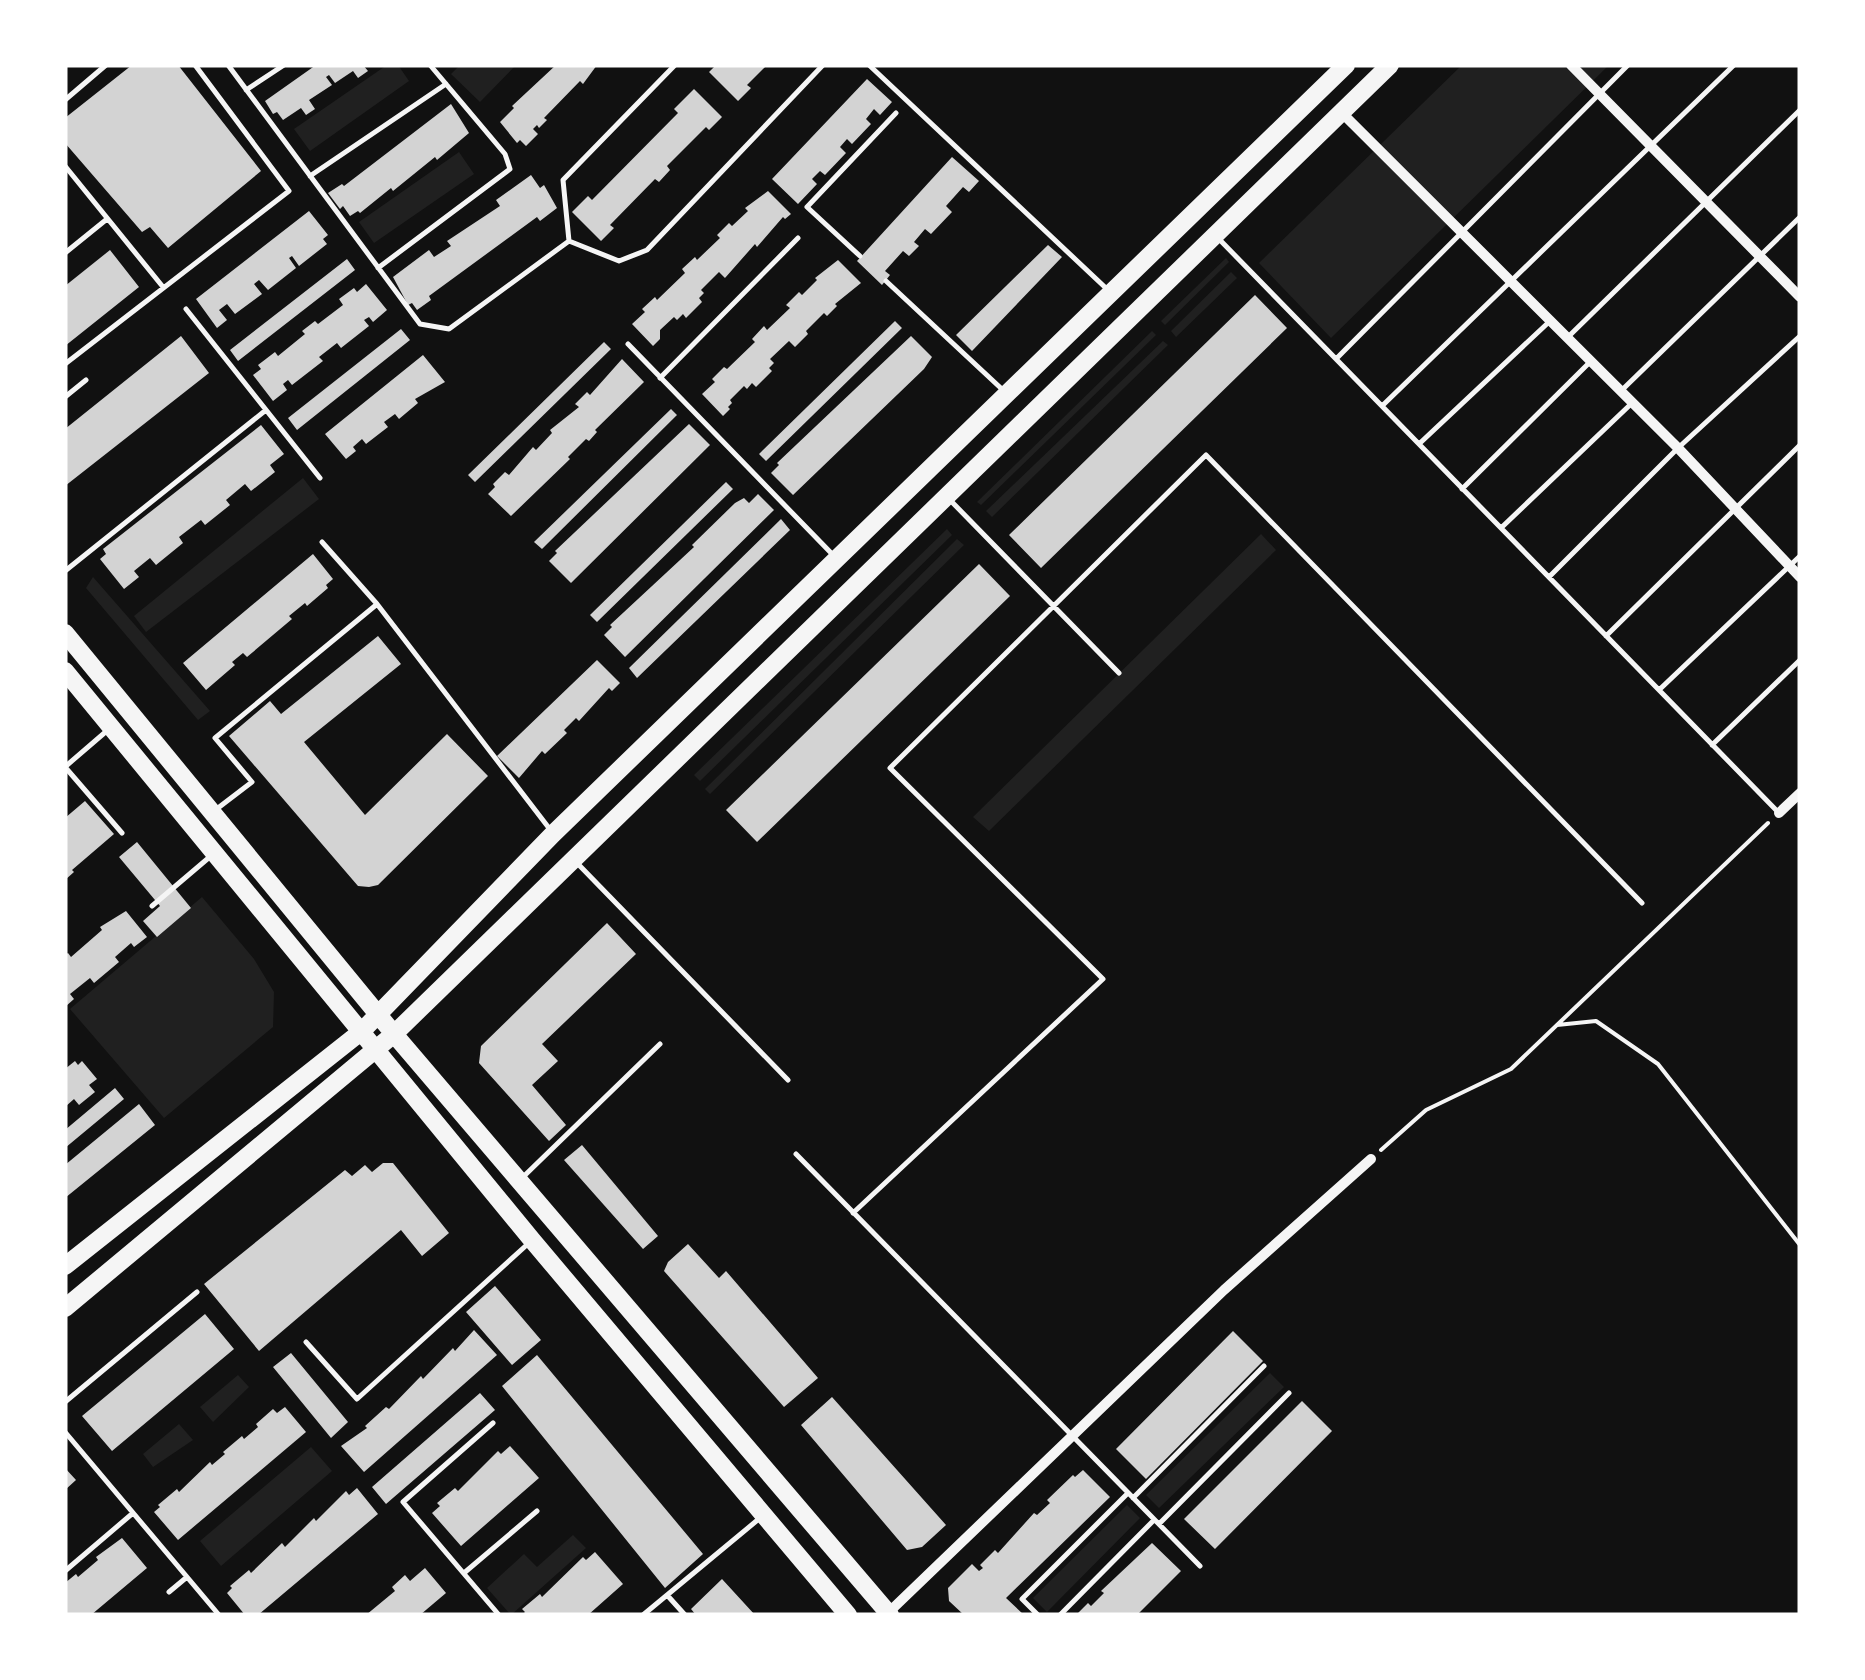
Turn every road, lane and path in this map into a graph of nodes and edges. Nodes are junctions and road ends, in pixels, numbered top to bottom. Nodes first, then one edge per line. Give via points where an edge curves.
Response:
1 (106, 65) edge
2 (195, 65) edge
3 (228, 65) edge
4 (284, 65) edge
5 (430, 65) edge
6 (675, 65) edge
7 (822, 65) edge
8 (869, 65) edge
9 (1346, 65) edge
10 (1390, 65) edge
11 (1571, 65) edge
12 (1628, 65) edge
13 (1734, 65) edge
14 (446, 84) junction
15 (246, 90) junction
16 (1599, 94) junction
17 (65, 100) edge
18 (1800, 110) edge
19 (1341, 112) junction
20 (896, 113) dead end
21 (1651, 146) junction
22 (65, 166) edge
23 (310, 176) junction
24 (1706, 202) junction
25 (1800, 217) edge
26 (107, 219) junction
27 (1460, 231) junction
28 (1215, 235) junction
29 (798, 238) dead end
30 (569, 241) junction
31 (65, 252) edge
32 (860, 256) dead end
33 (1760, 256) junction
34 (378, 268) junction
35 (886, 281) dead end
36 (1511, 282) junction
37 (163, 286) junction
38 (1111, 293) junction
39 (1800, 297) edge
40 (186, 309) dead end
41 (1550, 321) junction
42 (1800, 336) edge
43 (1568, 338) junction
44 (628, 344) dead end
45 (1336, 359) junction
46 (1591, 361) junction
47 (65, 364) edge
48 (660, 378) junction
49 (86, 380) dead end
50 (1621, 391) junction
51 (1007, 394) junction
52 (65, 397) edge
53 (1632, 403) junction
54 (1382, 406) junction
55 (266, 410) junction
56 (1420, 444) junction
57 (1800, 445) edge
58 (1678, 448) junction
59 (320, 478) dead end
60 (1462, 488) junction
61 (947, 497) junction
62 (1734, 508) junction
63 (1501, 528) junction
64 (322, 542) dead end
65 (1800, 556) edge
66 (837, 559) junction
67 (1790, 566) junction
68 (65, 571) edge
69 (1548, 577) junction
70 (1800, 577) edge
71 (376, 604) junction
72 (1054, 608) junction
73 (65, 634) edge
74 (1606, 636) junction
75 (1800, 660) edge
76 (65, 671) edge
77 (1119, 672) dead end
78 (1660, 690) junction
79 (111, 727) junction
80 (1712, 745) junction
81 (65, 767) edge
82 (1800, 793) edge
83 (212, 812) junction
84 (1779, 812) junction
85 (122, 833) dead end
86 (554, 834) junction
87 (215, 853) junction
88 (574, 860) junction
89 (1642, 903) dead end
90 (152, 906) dead end
91 (379, 1016) junction
92 (1558, 1024) junction
93 (362, 1032) junction
94 (394, 1034) junction
95 (660, 1044) dead end
96 (376, 1048) junction
97 (788, 1080) dead end
98 (796, 1154) dead end
99 (1371, 1158) joint
100 (520, 1180) junction
101 (854, 1213) junction
102 (532, 1240) junction
103 (1800, 1245) edge
104 (65, 1266) edge
105 (197, 1292) dead end
106 (65, 1308) edge
107 (306, 1342) dead end
108 (1264, 1366) dead end
109 (1288, 1393) dead end
110 (65, 1402) edge
111 (493, 1423) dead end
112 (65, 1432) edge
113 (1072, 1435) junction
114 (1131, 1495) junction
115 (536, 1511) dead end
116 (133, 1513) junction
117 (762, 1516) junction
118 (1156, 1522) junction
119 (1200, 1566) dead end
120 (65, 1570) edge
121 (464, 1574) junction
122 (187, 1577) junction
123 (170, 1592) dead end
124 (666, 1594) junction
125 (889, 1614) edge
126 (219, 1615) edge
127 (499, 1615) edge
128 (643, 1615) edge
129 (686, 1615) edge
130 (848, 1615) edge
131 (1038, 1615) edge
132 (1060, 1615) edge

1 - 17 lane
2 - 37 lane via 289,191
3 - 15 lane
4 - 15 lane
5 - 14 lane
6 - 30 lane via 563,180
7 - 30 lane via 647,250 619,261
8 - 38 lane
9 - 38 main road
10 - 19 main road
11 - 16 street
12 - 16 lane
13 - 21 lane
14 - 23 lane
14 - 34 lane via 505,154 510,169
15 - 23 lane
16 - 21 street
16 - 27 lane
18 - 24 lane
19 - 27 street
19 - 28 main road
20 - 32 lane via 807,207
21 - 24 street
21 - 36 lane
22 - 26 lane
23 - 34 lane
24 - 33 street
24 - 43 lane
25 - 33 lane
26 - 31 lane
26 - 37 lane
27 - 36 street
27 - 45 lane
28 - 45 lane
28 - 61 main road
29 - 48 lane
30 - 34 lane via 448,329 420,324
33 - 39 street
33 - 50 lane
35 - 51 lane
36 - 41 street
36 - 54 lane
37 - 47 lane
38 - 51 main road
40 - 55 lane
41 - 43 street
41 - 56 lane
42 - 58 lane
43 - 46 street
44 - 48 lane
45 - 54 lane
46 - 50 street
46 - 60 lane
48 - 66 lane
49 - 52 lane
50 - 53 street
51 - 66 main road
53 - 58 street
53 - 63 lane
54 - 56 lane
55 - 59 lane
55 - 68 lane
56 - 60 lane
57 - 62 lane
58 - 62 street
58 - 69 lane
60 - 63 lane
61 - 72 lane
61 - 88 main road
62 - 67 street
62 - 74 lane
63 - 69 lane
64 - 71 lane
65 - 67 lane
66 - 86 main road
67 - 70 street
67 - 78 lane
69 - 74 lane
71 - 83 lane via 215,738 252,782
71 - 86 lane
72 - 77 lane
72 - 89 lane via 1206,455
72 - 101 lane via 890,768 1104,979
73 - 83 main road
74 - 78 lane
75 - 80 lane
76 - 79 main road
78 - 80 lane
79 - 81 lane
79 - 87 main road
80 - 84 lane
81 - 85 lane
82 - 84 street
83 - 91 main road
84 - 92 path
86 - 91 main road
87 - 90 lane
87 - 93 main road
88 - 94 main road
88 - 97 lane
91 - 93 main road
91 - 94 main road
92 - 99 path via 1511,1068 1426,1110
92 - 103 path via 1596,1021 1658,1064
93 - 96 main road
93 - 104 main road
94 - 96 main road
94 - 100 main road
95 - 100 lane
96 - 102 main road
96 - 106 main road
98 - 101 lane
99 - 113 street
100 - 125 main road
101 - 113 lane
102 - 107 lane via 356,1400
102 - 117 main road
105 - 110 lane
108 - 114 lane
109 - 118 lane
111 - 121 lane via 403,1502
112 - 116 lane
113 - 114 lane
113 - 125 street
114 - 118 lane
114 - 131 lane via 1022,1599
115 - 121 lane
116 - 120 lane
116 - 122 lane
117 - 124 lane
117 - 130 main road
118 - 119 lane
118 - 132 lane
121 - 127 lane
122 - 123 lane
122 - 126 lane
124 - 128 lane
124 - 129 lane

